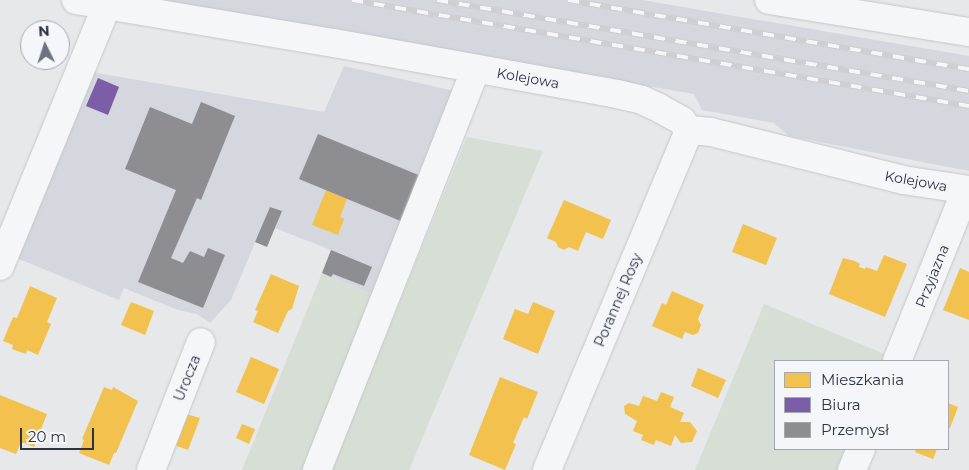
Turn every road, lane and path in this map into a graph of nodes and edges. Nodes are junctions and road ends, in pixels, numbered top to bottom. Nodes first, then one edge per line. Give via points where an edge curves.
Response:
1 (76, 0) edge
2 (769, 0) edge
3 (107, 5) junction
4 (882, 9) edge
5 (969, 32) edge
6 (476, 69) junction
7 (689, 130) junction
8 (968, 190) edge
9 (0, 266) edge
10 (201, 342) dead end
11 (897, 360) edge
12 (861, 450) edge
13 (151, 470) edge
14 (317, 470) edge
15 (547, 470) edge
16 (852, 470) edge

1 - 3 street, Kolejowa
2 - 4 street
3 - 6 street, Kolejowa
3 - 9 street
4 - 5 street
6 - 7 street, Kolejowa via 642,100 675,117
6 - 14 street
7 - 8 street, Kolejowa via 711,132 903,180
7 - 15 street, Porannej Rosy
8 - 11 street, Przyjazna
10 - 13 street, Urocza
12 - 16 street

